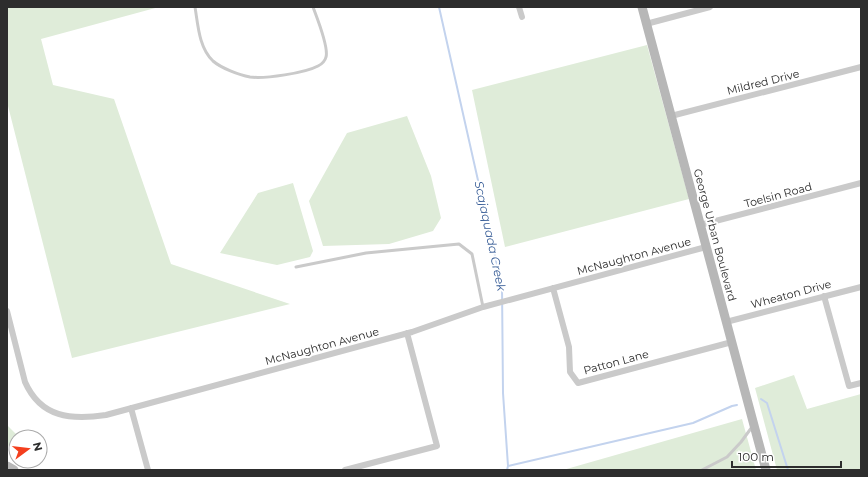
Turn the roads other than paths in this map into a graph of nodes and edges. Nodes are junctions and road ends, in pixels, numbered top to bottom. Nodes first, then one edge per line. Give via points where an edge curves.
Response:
1 (195, 7) edge
2 (314, 7) edge
3 (519, 7) edge
4 (642, 7) edge
5 (710, 7) edge
6 (522, 17) dead end
7 (646, 24) junction
8 (861, 67) edge
9 (670, 116) junction
10 (861, 183) edge
11 (700, 225) junction
12 (706, 247) junction
13 (296, 267) dead end
14 (861, 287) edge
15 (553, 288) junction
16 (824, 296) junction
17 (483, 307) junction
18 (7, 311) edge
19 (726, 322) junction
20 (407, 333) junction
21 (732, 342) junction
22 (861, 382) edge
23 (131, 408) junction
24 (754, 424) junction
25 (7, 466) edge
26 (14, 470) edge
27 (148, 470) edge
28 (345, 470) edge
29 (702, 470) edge
30 (766, 470) edge

1 - 2 lane via 201,39 206,52 215,62 249,76 272,77 305,71 323,63 326,47
3 - 6 street
4 - 7 street, George Urban Boulevard
5 - 7 street
7 - 9 street, George Urban Boulevard
8 - 9 street, Mildred Drive
9 - 11 street, George Urban Boulevard
10 - 11 street, Toelsin Road
11 - 12 street, George Urban Boulevard
12 - 15 street, McNaughton Avenue
12 - 19 street, George Urban Boulevard
13 - 17 lane via 366,253 459,244 472,254
14 - 16 street, Wheaton Drive
15 - 17 street, McNaughton Avenue
15 - 21 street, Patton Lane via 569,347 570,372 578,383
16 - 19 street, Wheaton Drive
16 - 22 street via 849,386
17 - 20 street, McNaughton Avenue
18 - 23 street, McNaughton Avenue via 25,382 41,405 58,414 79,417 106,415
19 - 21 street, George Urban Boulevard
20 - 23 street, McNaughton Avenue
20 - 28 street via 437,446
21 - 24 street, George Urban Boulevard
23 - 27 street
24 - 29 lane via 727,457
24 - 30 street, George Urban Boulevard
25 - 26 street

